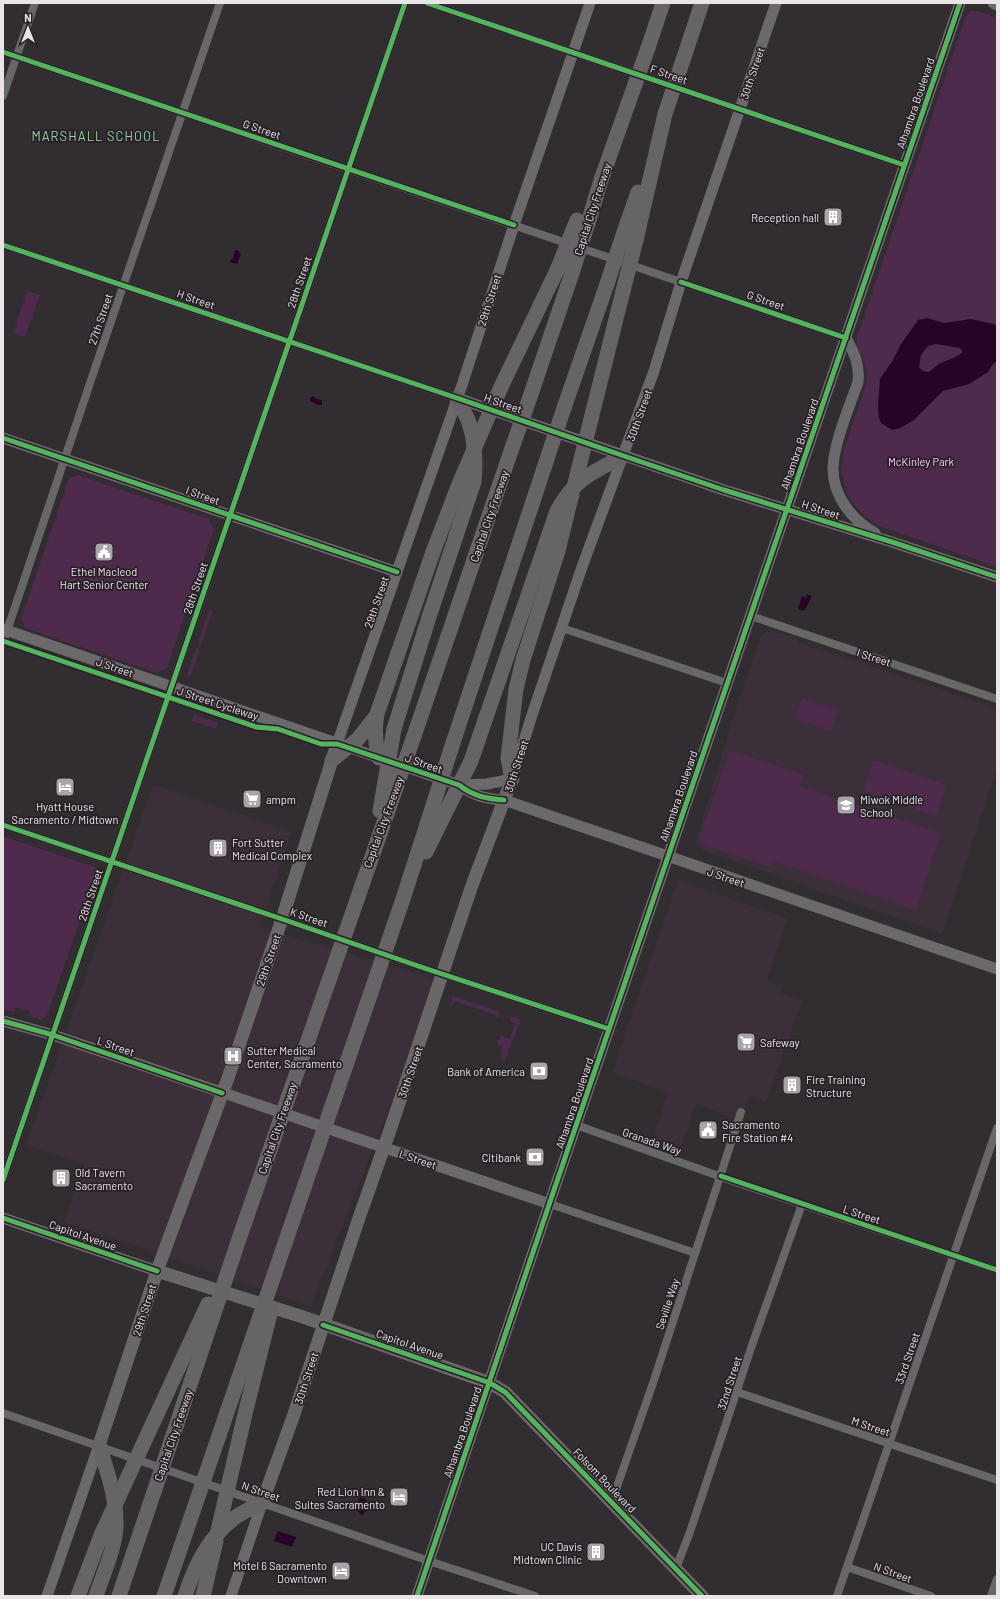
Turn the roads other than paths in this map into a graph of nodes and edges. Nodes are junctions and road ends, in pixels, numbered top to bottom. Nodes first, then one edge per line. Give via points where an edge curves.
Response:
1 (35, 3) edge
2 (220, 3) edge
3 (405, 3) edge
4 (427, 3) edge
5 (590, 3) edge
6 (663, 3) edge
7 (702, 3) edge
8 (772, 3) edge
9 (776, 3) edge
10 (960, 3) edge
11 (993, 3) edge
12 (997, 4) edge
13 (769, 23) junction
14 (3, 52) edge
15 (574, 52) junction
16 (17, 56) junction
17 (3, 96) edge
18 (740, 109) junction
19 (183, 113) junction
20 (904, 165) junction
21 (348, 169) junction
22 (583, 221) junction
23 (514, 225) junction
24 (630, 237) junction
25 (3, 245) edge
26 (681, 282) junction
27 (124, 285) junction
28 (846, 338) junction
29 (289, 342) junction
30 (457, 398) junction
31 (3, 438) edge
32 (624, 456) junction
33 (65, 459) junction
34 (787, 509) junction
35 (230, 515) junction
36 (892, 542) junction
37 (397, 572) junction
38 (997, 577) edge
39 (751, 616) junction
40 (562, 628) junction
41 (5, 630) edge
42 (3, 643) edge
43 (727, 683) junction
44 (171, 686) junction
45 (997, 699) edge
46 (377, 714) junction
47 (343, 746) junction
48 (379, 758) junction
49 (332, 760) joint
50 (512, 778) junction
51 (459, 786) junction
52 (504, 800) junction
53 (3, 825) edge
54 (373, 852) junction
55 (668, 856) junction
56 (112, 862) junction
57 (404, 896) junction
58 (282, 918) junction
59 (997, 969) edge
60 (443, 974) junction
61 (3, 1021) edge
62 (609, 1029) junction
63 (53, 1035) junction
64 (222, 1093) junction
65 (741, 1112) dead end
66 (576, 1126) junction
67 (997, 1128) edge
68 (384, 1148) junction
69 (721, 1176) junction
70 (3, 1180) edge
71 (550, 1204) junction
72 (802, 1204) junction
73 (3, 1218) edge
74 (240, 1236) junction
75 (286, 1243) junction
76 (695, 1253) junction
77 (953, 1255) junction
78 (157, 1270) junction
79 (997, 1270) edge
80 (323, 1325) junction
81 (490, 1383) junction
82 (737, 1392) junction
83 (3, 1413) edge
84 (890, 1444) junction
85 (99, 1445) junction
86 (997, 1480) edge
87 (612, 1501) junction
88 (262, 1503) junction
89 (429, 1561) junction
90 (847, 1567) junction
91 (676, 1568) junction
92 (997, 1579) edge
93 (204, 1590) edge
94 (47, 1596) edge
95 (78, 1596) edge
96 (96, 1596) edge
97 (119, 1596) edge
98 (164, 1596) edge
99 (185, 1596) edge
100 (231, 1596) edge
101 (418, 1596) edge
102 (535, 1596) edge
103 (702, 1596) edge
104 (837, 1596) edge
105 (931, 1596) edge
106 (991, 1596) edge

1 - 16 street
2 - 19 street, 27th Street
3 - 21 street, 28th Street
4 - 15 street, F Street
5 - 15 main road, 29th Street
6 - 22 highway, Capital City Freeway, bridge via 601,180
7 - 24 highway, bridge via 665,114
8 - 13 main road
9 - 13 main road, 30th Street
10 - 20 main road, Alhambra Boulevard
11 - 12 main road
13 - 18 main road, 30th Street
14 - 16 street, G Street
15 - 18 street, F Street
15 - 23 main road, 29th Street
16 - 17 street
16 - 19 street, G Street
18 - 20 street, F Street
18 - 26 main road, 30th Street
19 - 21 street, G Street
19 - 27 street, 27th Street
20 - 28 main road, Alhambra Boulevard
21 - 23 street, G Street
21 - 29 street, 28th Street
22 - 46 highway, bridge via 500,388 458,484
22 - 54 highway, Capital City Freeway, bridge via 572,273
23 - 26 street, G Street
23 - 30 main road, 29th Street
24 - 50 highway, bridge via 623,291 558,551 516,689 508,758
24 - 57 highway, bridge via 607,284 564,408
25 - 27 street, H Street
26 - 28 street, G Street
26 - 32 main road, 30th Street
27 - 29 street, H Street
27 - 33 street, 27th Street
28 - 34 main road, Alhambra Boulevard
28 - 36 main road via 856,356 859,375 834,457 836,487 850,513 870,530
29 - 30 street, H Street
29 - 35 street, 28th Street
30 - 32 main road, H Street
30 - 37 main road, 29th Street
30 - 54 highway, bridge via 471,434 475,463 474,482 394,729
31 - 33 main road, I Street
32 - 34 main road, H Street
32 - 40 main road, 30th Street
32 - 57 highway, bridge via 576,484 565,496 557,511 471,761
33 - 35 main road, I Street
33 - 41 street, 27th Street
34 - 36 main road, H Street
34 - 39 main road, Alhambra Boulevard
35 - 37 main road, I Street
35 - 44 street, 28th Street
36 - 38 main road, H Street
37 - 47 main road, 29th Street
39 - 43 main road, Alhambra Boulevard
39 - 45 street, I Street
40 - 43 street
40 - 50 main road, 30th Street
41 - 42 street, 27th Street
41 - 44 main road, J Street
43 - 55 main road, Alhambra Boulevard
44 - 47 main road, J Street
44 - 56 street, 28th Street
46 - 47 highway via 363,733
46 - 48 highway via 374,728
47 - 48 main road, J Street
47 - 49 highway
48 - 51 main road, J Street
49 - 58 main road, 29th Street
50 - 51 main road via 488,784
50 - 52 main road, 30th Street
51 - 52 main road, J Street via 469,793 487,799
52 - 55 main road, J Street
52 - 60 main road, 30th Street via 471,888
53 - 56 street, K Street
54 - 74 highway, Capital City Freeway, bridge
55 - 59 main road, J Street
55 - 62 main road, Alhambra Boulevard
56 - 58 street, K Street
56 - 63 street, 28th Street
57 - 75 highway, bridge
58 - 60 street, K Street
58 - 64 main road, 29th Street
60 - 62 street, K Street
60 - 68 main road, 30th Street
61 - 63 main road, L Street
62 - 66 main road, Alhambra Boulevard
63 - 64 main road, L Street
63 - 70 street, 28th Street
64 - 68 main road, L Street
64 - 78 main road, 29th Street
65 - 69 street, Seville Way
66 - 69 street, Granada Way
66 - 71 main road, Alhambra Boulevard
67 - 77 street, 33rd Street
68 - 71 main road, L Street
68 - 80 main road, 30th Street
69 - 72 street, L Street
69 - 76 street, Seville Way
71 - 76 street, L Street
71 - 81 main road, Alhambra Boulevard
72 - 77 street, L Street
72 - 82 street, 32nd Street
73 - 78 main road, Capitol Avenue
74 - 95 highway, bridge via 119,1494
74 - 97 highway, Capital City Freeway, bridge
75 - 93 highway, bridge
75 - 98 highway, bridge
76 - 87 street, Seville Way
77 - 79 street, L Street
77 - 84 street, 33rd Street
78 - 80 main road, Capitol Avenue
78 - 85 main road, 29th Street
80 - 81 main road, Capitol Avenue
80 - 88 main road, 30th Street
81 - 87 main road, Folsom Boulevard via 505,1392
81 - 89 main road, Alhambra Boulevard
82 - 84 street, M Street
82 - 91 street, 32nd Street
83 - 85 street, N Street
84 - 86 street, M Street
84 - 90 street, 33rd Street
85 - 88 street, N Street
85 - 94 main road, 29th Street
85 - 96 highway via 112,1489 116,1526
87 - 91 main road, Folsom Boulevard
88 - 89 street, N Street
88 - 99 highway via 238,1516 208,1543 191,1577
88 - 100 main road, 30th Street
89 - 101 main road, Alhambra Boulevard
89 - 102 street, N Street
90 - 104 street, 33rd Street
90 - 105 street, N Street
91 - 103 main road, Folsom Boulevard
92 - 106 street

